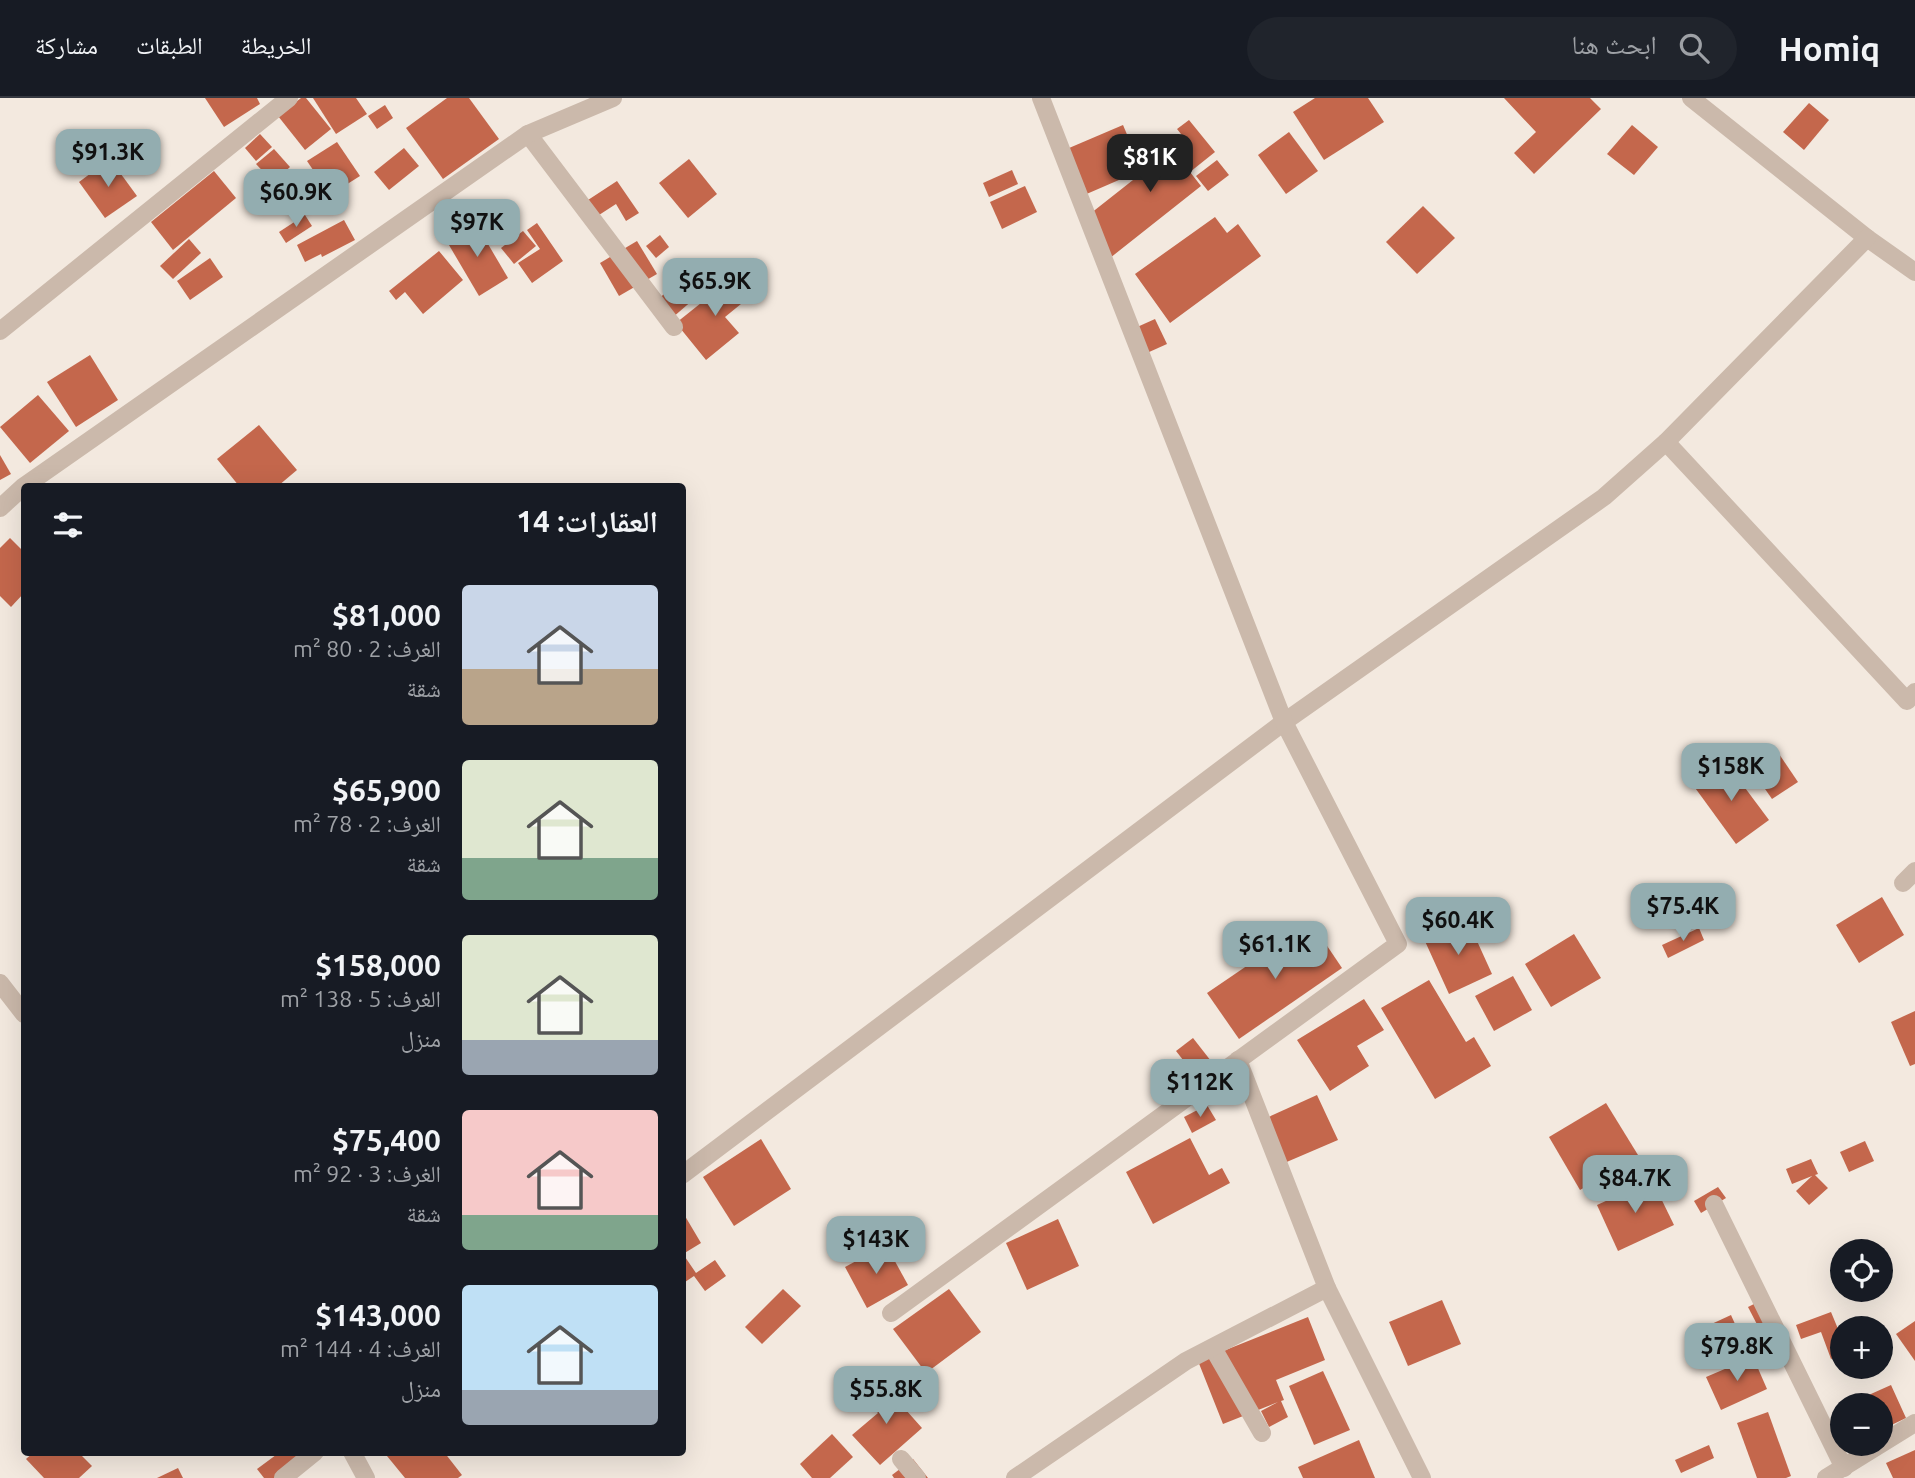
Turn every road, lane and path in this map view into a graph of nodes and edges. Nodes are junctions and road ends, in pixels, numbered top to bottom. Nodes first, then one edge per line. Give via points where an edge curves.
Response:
1 (289, 98) edge
2 (613, 98) edge
3 (1041, 98) edge
4 (1691, 98) edge
5 (528, 134) junction
6 (1867, 238) junction
7 (1915, 272) edge
8 (674, 327) dead end
9 (0, 331) edge
10 (1666, 442) junction
11 (31, 483) edge
12 (21, 490) edge
13 (0, 508) edge
14 (1915, 692) edge
15 (1284, 722) junction
16 (0, 983) edge
17 (21, 1010) edge
18 (1238, 1060) junction
19 (686, 1172) edge
20 (1714, 1204) dead end
21 (1327, 1289) junction
22 (891, 1313) dead end
23 (1213, 1348) junction
24 (1915, 1423) edge
25 (1262, 1433) dead end
26 (310, 1456) edge
27 (354, 1456) edge
28 (901, 1459) dead end
29 (1844, 1468) junction
30 (283, 1478) edge
31 (366, 1478) edge
32 (917, 1478) edge
33 (1015, 1478) edge
34 (1422, 1478) edge
35 (1826, 1478) edge

1 - 9 street
2 - 5 street
3 - 15 street
4 - 6 street
5 - 8 street
5 - 11 street
6 - 7 street
6 - 10 street
10 - 14 street via 1907,701
10 - 15 street via 1604,498
12 - 13 street
15 - 18 street via 1398,944
15 - 19 street
16 - 17 street
18 - 21 street
18 - 22 street
20 - 29 street
21 - 23 street
21 - 34 street
23 - 25 street
23 - 33 street via 1139,1391
24 - 29 street
26 - 30 street
27 - 31 street
28 - 32 street
29 - 35 street

